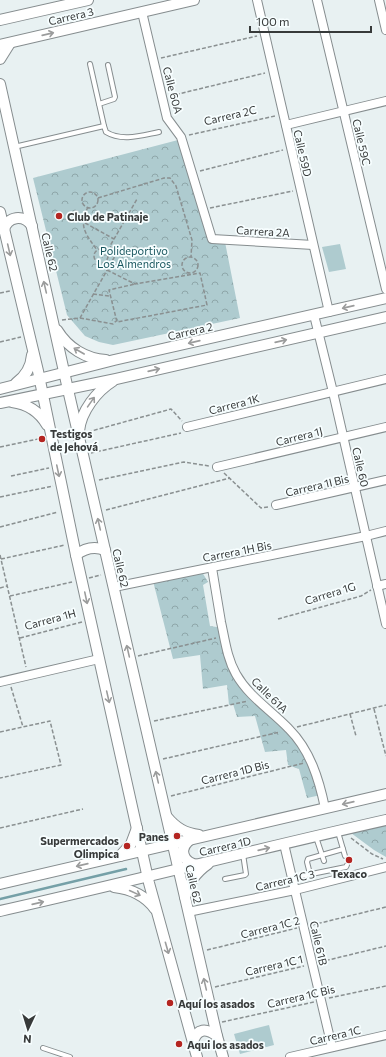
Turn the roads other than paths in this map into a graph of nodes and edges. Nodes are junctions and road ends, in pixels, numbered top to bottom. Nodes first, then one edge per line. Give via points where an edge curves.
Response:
1 (88, 0) edge
2 (194, 0) edge
3 (257, 0) edge
4 (317, 0) edge
5 (379, 0) edge
6 (142, 12) junction
7 (0, 14) edge
8 (11, 17) junction
9 (0, 20) edge
10 (386, 30) edge
11 (5, 44) edge
12 (0, 59) edge
13 (90, 64) dead end
14 (108, 65) dead end
15 (0, 84) edge
16 (386, 101) edge
17 (99, 104) junction
18 (344, 111) junction
19 (286, 125) junction
20 (104, 126) junction
21 (159, 132) dead end
22 (14, 147) junction
23 (0, 212) edge
24 (32, 226) junction
25 (4, 230) junction
26 (212, 239) joint
27 (313, 244) junction
28 (386, 289) edge
29 (386, 298) edge
30 (329, 312) junction
31 (314, 315) junction
32 (386, 317) edge
33 (58, 323) junction
34 (317, 333) junction
35 (222, 336) junction
36 (32, 349) junction
37 (227, 353) junction
38 (114, 360) junction
39 (64, 372) junction
40 (39, 378) junction
41 (116, 379) junction
42 (386, 379) edge
43 (14, 386) junction
44 (68, 388) junction
45 (0, 389) edge
46 (333, 392) junction
47 (42, 394) junction
48 (4, 402) edge
49 (187, 427) road end
50 (386, 427) edge
51 (82, 434) junction
52 (48, 435) junction
53 (342, 437) junction
54 (217, 467) road end
55 (386, 480) edge
56 (355, 487) junction
57 (276, 505) road end
58 (386, 531) edge
59 (366, 536) junction
60 (105, 550) junction
61 (76, 555) junction
62 (212, 568) junction
63 (386, 584) edge
64 (377, 586) junction
65 (114, 588) junction
66 (386, 624) edge
67 (99, 659) junction
68 (0, 682) edge
69 (386, 794) edge
70 (325, 808) junction
71 (166, 816) junction
72 (386, 820) edge
73 (137, 828) junction
74 (341, 830) junction
75 (204, 836) junction
76 (316, 836) junction
77 (191, 839) junction
78 (173, 844) junction
79 (284, 844) junction
80 (343, 849) junction
81 (142, 851) junction
82 (243, 854) junction
83 (322, 855) junction
84 (120, 856) junction
85 (345, 856) dead end
86 (213, 861) junction
87 (324, 861) dead end
88 (198, 864) junction
89 (348, 864) dead end
90 (386, 867) edge
91 (178, 869) junction
92 (310, 874) junction
93 (148, 876) junction
94 (292, 878) junction
95 (225, 879) dead end
96 (0, 884) edge
97 (108, 887) junction
98 (295, 890) junction
99 (185, 897) junction
100 (156, 910) junction
101 (0, 911) edge
102 (188, 912) junction
103 (386, 1035) edge
104 (217, 1036) junction
105 (193, 1042) junction
106 (332, 1047) junction
107 (43, 1048) dead end
108 (318, 1054) edge
109 (70, 1057) edge
110 (197, 1057) edge
111 (223, 1057) edge
112 (290, 1057) edge

1 - 8 street, Carrera 3
2 - 6 street, Carrera 3
3 - 19 street, Calle 59D
4 - 18 street, Calle 59C
5 - 10 street
11 -> 6 street, Carrera 3
6 - 26 street, Calle 60A via 167,118 181,137
7 - 8 street
8 - 9 street, Carrera 3
11 - 12 street
13 - 17 lane
14 - 17 lane via 115,97
15 - 22 street, Calle 62
16 - 18 street
17 - 20 lane
18 - 19 street
18 - 28 street, Calle 59C
19 - 27 street, Calle 59D
20 - 21 lane via 106,132 119,137
20 - 22 lane
22 - 24 street, Calle 62
23 - 25 street
24 - 25 street via 20,217 9,221
33 -> 24 street, Calle 62
25 -> 36 street
26 - 27 street, Carrera 2A
27 - 30 street, Calle 59D
29 -> 30 street, Carrera 2
30 - 31 street, Carrera 2
31 - 34 street, Calle 60
31 - 35 street, Carrera 2
32 - 34 street
38 -> 33 street via 94,358 79,352 66,342
33 - 39 street, Calle 62
37 -> 34 street
34 - 46 street, Calle 60
35 - 37 street
35 -> 38 street, Carrera 2
36 - 40 street
36 - 43 street via 27,372
41 -> 37 street
38 - 39 street, Carrera 2
39 - 40 street, Carrera 2
39 - 44 street, Calle 62
40 - 43 street, Carrera 2
40 - 47 street
41 - 44 street
51 -> 41 street via 82,418 91,403 102,389
42 - 46 street, Carrera 1K
43 - 45 street, Carrera 2
44 - 47 street
44 - 51 street, Calle 62
46 - 49 street, Carrera 1K
46 - 53 street, Calle 60
47 - 48 street
47 - 52 street
48 - 52 street via 24,404 38,413 45,422
50 - 53 street, Carrera 1J
60 -> 51 street, Calle 62
52 -> 61 street
53 - 54 street, Carrera 1J
53 - 56 street, Calle 60
55 - 56 street, Carrera 1I Bis
56 - 57 street, Carrera 1I Bis
56 - 59 street, Calle 60
58 - 59 street
59 - 62 street, Carrera 1H Bis
59 - 64 street, Calle 60
60 - 61 street via 90,548
60 - 65 street, Calle 62
61 -> 67 street
62 - 65 street, Carrera 1H Bis
62 - 70 street, Calle 61A via 224,636 235,673 256,699 290,729 316,772
63 - 64 street
64 - 66 street, Calle 60
71 -> 65 street, Calle 62
67 - 68 street
67 -> 73 street
69 -> 70 street, Carrera 1D
70 - 75 street, Carrera 1D
71 - 75 street via 182,831
71 - 78 street, Calle 62
72 - 74 street, Carrera 1D
73 - 81 street
73 - 84 street via 131,844
74 - 76 street, Carrera 1D
74 - 80 lane
75 - 77 street, Carrera 1D
76 - 79 street, Carrera 1D
76 - 83 lane
77 - 78 street, Carrera 1D
77 - 88 street via 184,846 184,857 192,864
78 - 81 street, Carrera 1D
78 - 91 street, Calle 62
82 -> 79 street, Carrera 1D
79 - 94 street, Calle 61B
80 - 83 lane
80 - 85 lane
81 - 84 street, Carrera 1D
81 - 93 street
82 - 86 street, Carrera 1D
82 - 95 lane via 245,876
83 - 87 lane
83 - 92 lane via 308,859
84 -> 96 street, Carrera 1D
86 - 88 street, Carrera 1D
86 - 99 street via 194,876
88 - 91 street, Carrera 1D
89 - 92 lane via 346,867
90 - 98 street, Carrera 1C 3
91 - 93 street, Carrera 1D
91 - 99 street, Calle 62
92 - 94 lane
93 - 97 street, Carrera 1D
93 - 100 street
94 - 98 street, Calle 61B
97 -> 100 street via 128,889 139,894
101 -> 97 street, Carrera 1D
98 - 102 street, Carrera 1C 3
98 - 106 street, Calle 61B
99 - 102 street, Calle 62
100 -> 105 street
104 -> 102 street, Calle 62
103 - 106 street, Carrera 1C
104 - 105 street via 205,1030 199,1032
104 - 111 street, Calle 62
105 - 110 street
106 - 108 street, Carrera 1C
107 - 109 lane
108 - 112 street, Carrera 1C

